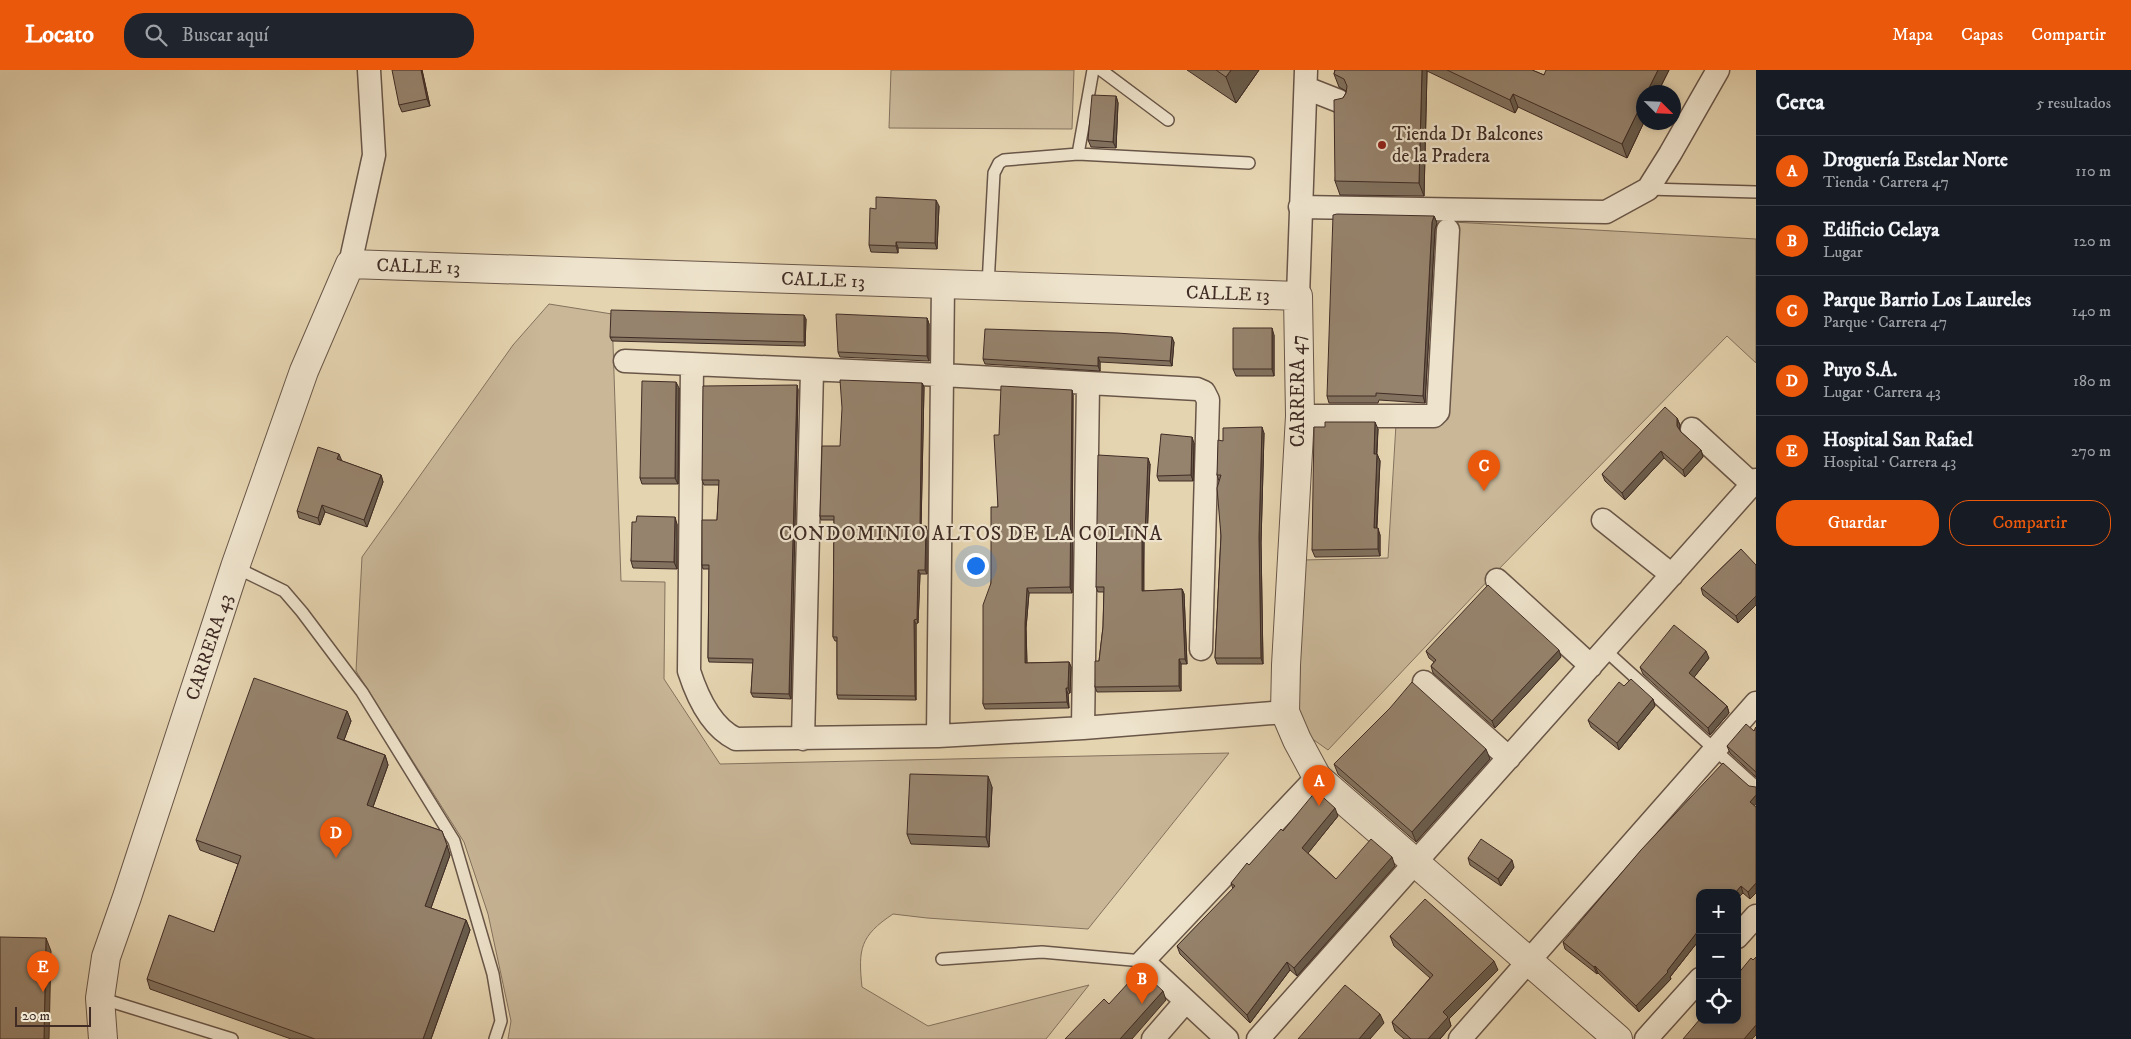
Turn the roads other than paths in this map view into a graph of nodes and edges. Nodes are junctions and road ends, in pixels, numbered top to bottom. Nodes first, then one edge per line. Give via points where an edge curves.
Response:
1 (369, 70) edge
2 (1093, 70) edge
3 (1101, 70) edge
4 (1718, 70) edge
5 (1306, 79) edge
6 (1339, 101) edge
7 (1168, 120) dead end
8 (1078, 154) junction
9 (1249, 163) dead end
10 (1648, 189) junction
11 (1756, 192) edge
12 (1300, 207) junction
13 (1448, 230) dead end
14 (350, 264) junction
15 (943, 284) junction
16 (988, 285) junction
17 (1298, 296) junction
18 (625, 361) dead end
19 (692, 365) junction
20 (812, 370) junction
21 (942, 375) junction
22 (1088, 384) junction
23 (1300, 416) junction
24 (1692, 428) dead end
25 (1754, 482) edge
26 (1602, 520) dead end
27 (235, 567) junction
28 (1672, 575) junction
29 (1498, 580) dead end
30 (1201, 649) dead end
31 (1598, 658) junction
32 (1424, 682) dead end
33 (1756, 703) edge
34 (1285, 712) junction
35 (1083, 728) junction
36 (938, 736) junction
37 (803, 739) junction
38 (1714, 750) junction
39 (1509, 758) junction
40 (1317, 777) junction
41 (1756, 787) edge
42 (1415, 862) junction
43 (1756, 916) edge
44 (1740, 934) edge
45 (942, 959) dead end
46 (1143, 961) junction
47 (1529, 961) junction
48 (1696, 983) edge
49 (100, 998) junction
50 (1186, 1001) junction
51 (103, 1039) edge
52 (232, 1039) edge
53 (495, 1039) edge
54 (1153, 1039) edge
55 (1227, 1039) edge
56 (1258, 1039) edge
57 (1460, 1039) edge
58 (1618, 1039) edge
59 (1646, 1039) edge

1 - 14 street via 374,155
2 - 8 lane
3 - 7 lane
4 - 10 street
5 - 6 street
5 - 12 street, CARRERA 47
8 - 9 lane
8 - 16 lane via 1010,158 999,163 993,179
10 - 11 lane
10 - 12 street via 1606,212
12 - 17 street, CARRERA 47
13 - 23 street via 1438,412 1434,416
14 - 15 street, CALLE 13
14 - 27 street, CARRERA 43 via 304,371
15 - 16 street, CALLE 13
15 - 21 street
16 - 17 street, CALLE 13
17 - 23 street, CARRERA 47
18 - 19 street
19 - 20 street
19 - 37 street via 690,670 695,689 718,728 736,739
20 - 21 street
20 - 37 street
21 - 22 street
21 - 36 street
22 - 30 street via 1197,389 1204,392 1208,400
22 - 35 street
23 - 34 street, CARRERA 47
24 - 25 street
25 - 28 street
26 - 28 street
27 - 49 street, CARRERA 43 via 106,957
27 - 53 lane via 284,591 302,612 362,692 454,841 493,974 501,1021
28 - 31 street
29 - 31 street
31 - 38 lane
31 - 39 street
32 - 39 street
33 - 38 street
34 - 35 street
34 - 40 street
35 - 36 street
36 - 37 street
38 - 41 lane
38 - 47 street
39 - 42 street
40 - 42 street
40 - 46 street
42 - 47 street
42 - 56 street
43 - 44 street
45 - 46 lane via 1042,952
46 - 50 street
47 - 57 street
47 - 58 street
48 - 59 street
49 - 51 street, CARRERA 43
49 - 52 lane
50 - 54 street
50 - 55 street

